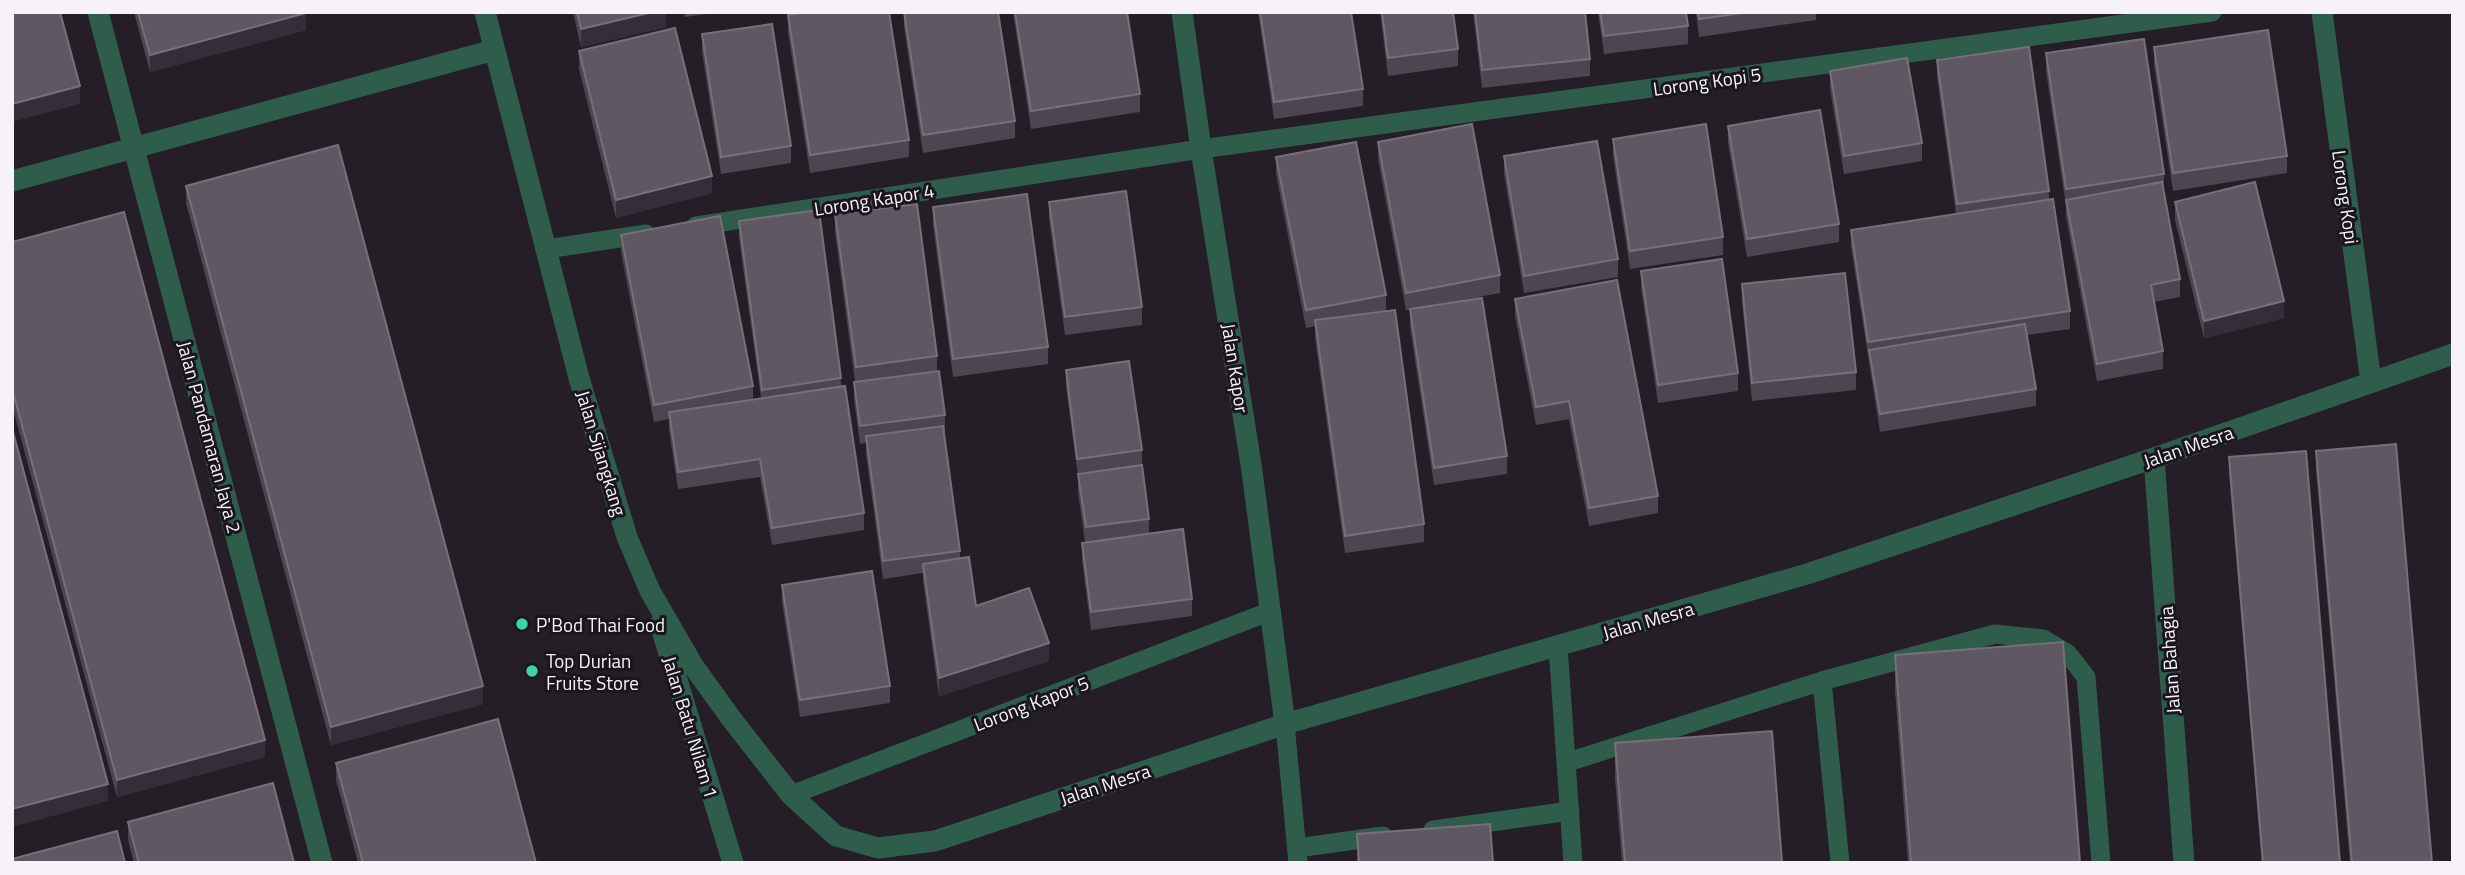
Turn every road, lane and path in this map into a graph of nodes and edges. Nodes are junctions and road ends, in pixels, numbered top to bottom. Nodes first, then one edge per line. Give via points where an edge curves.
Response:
1 (98, 12) edge
2 (485, 12) edge
3 (1182, 12) edge
4 (2212, 12) edge
5 (2322, 12) edge
6 (494, 50) junction
7 (134, 148) junction
8 (1201, 149) junction
9 (12, 181) edge
10 (547, 249) junction
11 (2453, 354) edge
12 (2371, 382) junction
13 (2154, 458) junction
14 (650, 591) junction
15 (1270, 611) junction
16 (1558, 646) junction
17 (1822, 681) junction
18 (1284, 724) junction
19 (1568, 762) junction
20 (791, 796) junction
21 (1570, 811) junction
22 (836, 836) joint
23 (1298, 855) edge
24 (322, 863) edge
25 (733, 863) edge
26 (1573, 863) edge
27 (1840, 863) edge
28 (2101, 863) edge
29 (2184, 863) edge

1 - 7 street, Jalan Pandamaran Jaya 2
2 - 6 street, Jalan Sijangkang
3 - 8 street, Jalan Kapor
4 - 8 lane, Lorong Kopi 5
5 - 12 street, Lorong Kopi
6 - 7 street
6 - 10 street, Jalan Sijangkang
7 - 9 street
7 - 24 street, Jalan Pandamaran Jaya 2
8 - 10 lane, Lorong Kapor 4
8 - 15 street, Jalan Kapor
10 - 14 street, Jalan Sijangkang via 579,378 627,537
11 - 12 street, Jalan Mesra
12 - 13 street, Jalan Mesra
13 - 16 street, Jalan Mesra via 1807,574
13 - 29 street, Jalan Bahagia
14 - 20 street, Jalan Sijangkang via 694,667
14 - 25 street, Jalan Batu Nilam 1
15 - 18 street, Jalan Kapor
15 - 20 lane, Lorong Kapor 5
16 - 18 street, Jalan Mesra
16 - 19 lane
17 - 19 lane
17 - 27 lane
17 - 28 lane via 1995,634 2043,639 2068,654 2086,677
18 - 22 street, Jalan Mesra via 935,841 878,848
18 - 23 lane
19 - 21 lane
20 - 22 street, Jalan Sijangkang
21 - 23 lane via 1413,832
21 - 26 lane

